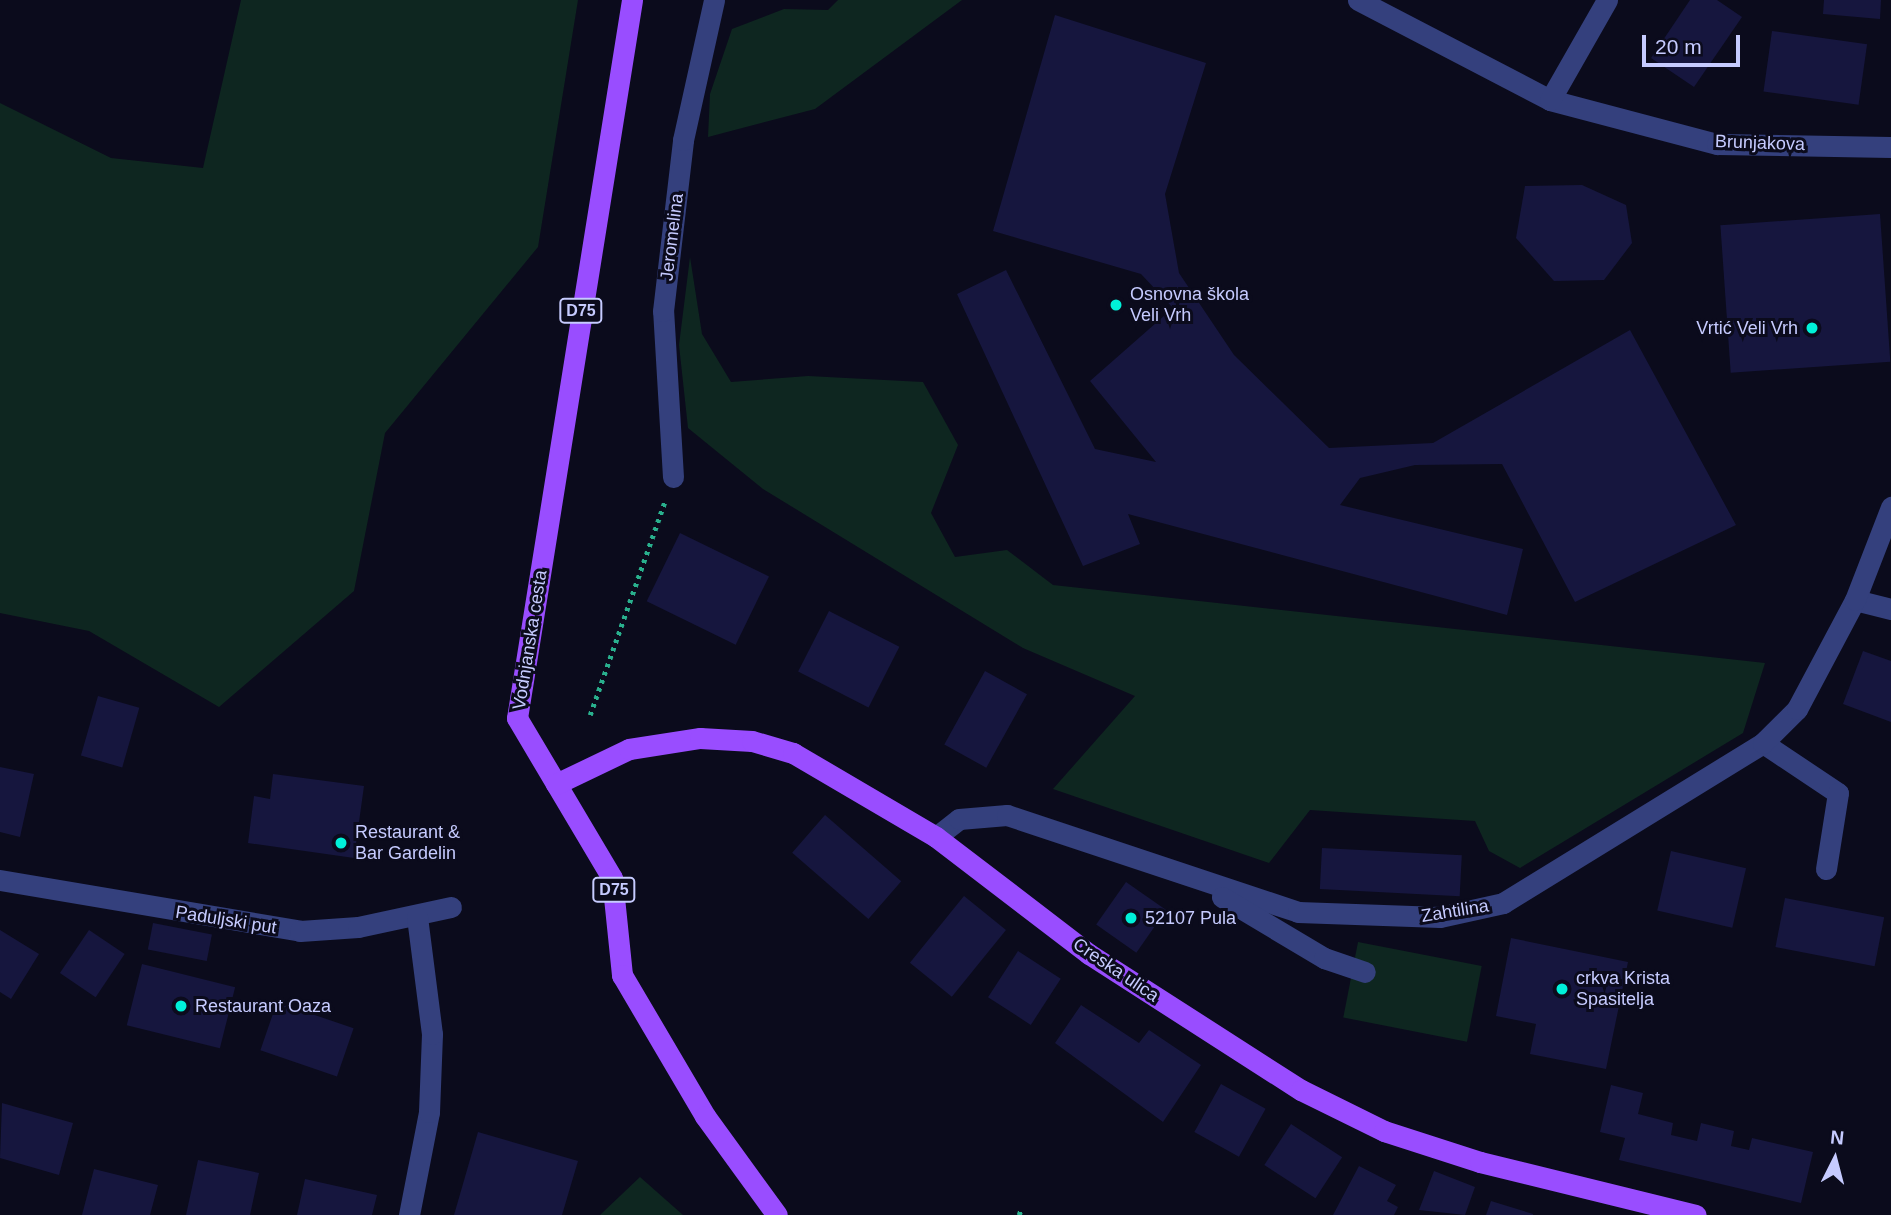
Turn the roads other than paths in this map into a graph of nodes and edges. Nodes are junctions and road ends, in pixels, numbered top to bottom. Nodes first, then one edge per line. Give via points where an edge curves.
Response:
1 (632, 0) edge
2 (714, 0) edge
3 (1358, 0) edge
4 (1606, 0) edge
5 (1550, 100) junction
6 (1891, 147) edge
7 (673, 477) road end
8 (1891, 507) edge
9 (1855, 600) junction
10 (1891, 609) edge
11 (1763, 743) junction
12 (556, 784) junction
13 (936, 837) junction
14 (1826, 869) dead end
15 (0, 880) edge
16 (1217, 889) junction
17 (451, 907) dead end
18 (417, 917) junction
19 (1365, 972) dead end
20 (410, 1215) edge
21 (777, 1215) edge
22 (1696, 1215) edge

1 - 12 main road, Vodnjanska cesta / D75 via 517,718
2 - 7 street, Jeromelina via 683,140 663,311
3 - 5 street, Brunjakova
4 - 5 street
5 - 6 street, Brunjakova via 1717,144
8 - 9 street, Zahtilina
9 - 10 street
9 - 11 street, Zahtilina via 1797,709
11 - 14 street via 1838,793
11 - 16 street, Zahtilina via 1536,884 1474,911 1364,919 1298,912
12 - 13 main road, Creska ulica via 629,749 700,738 752,741 825,769
12 - 21 main road, Vodnjanska cesta / D75 via 612,878 622,975 705,1116
13 - 16 street, Zahtilina via 959,819 1007,815
13 - 22 main road, Creska ulica via 1089,954 1301,1090 1360,1120 1480,1162
15 - 18 street, Paduljski put via 300,931
16 - 19 street via 1255,921
17 - 18 street, Paduljski put
18 - 20 street via 432,1034 429,1112

